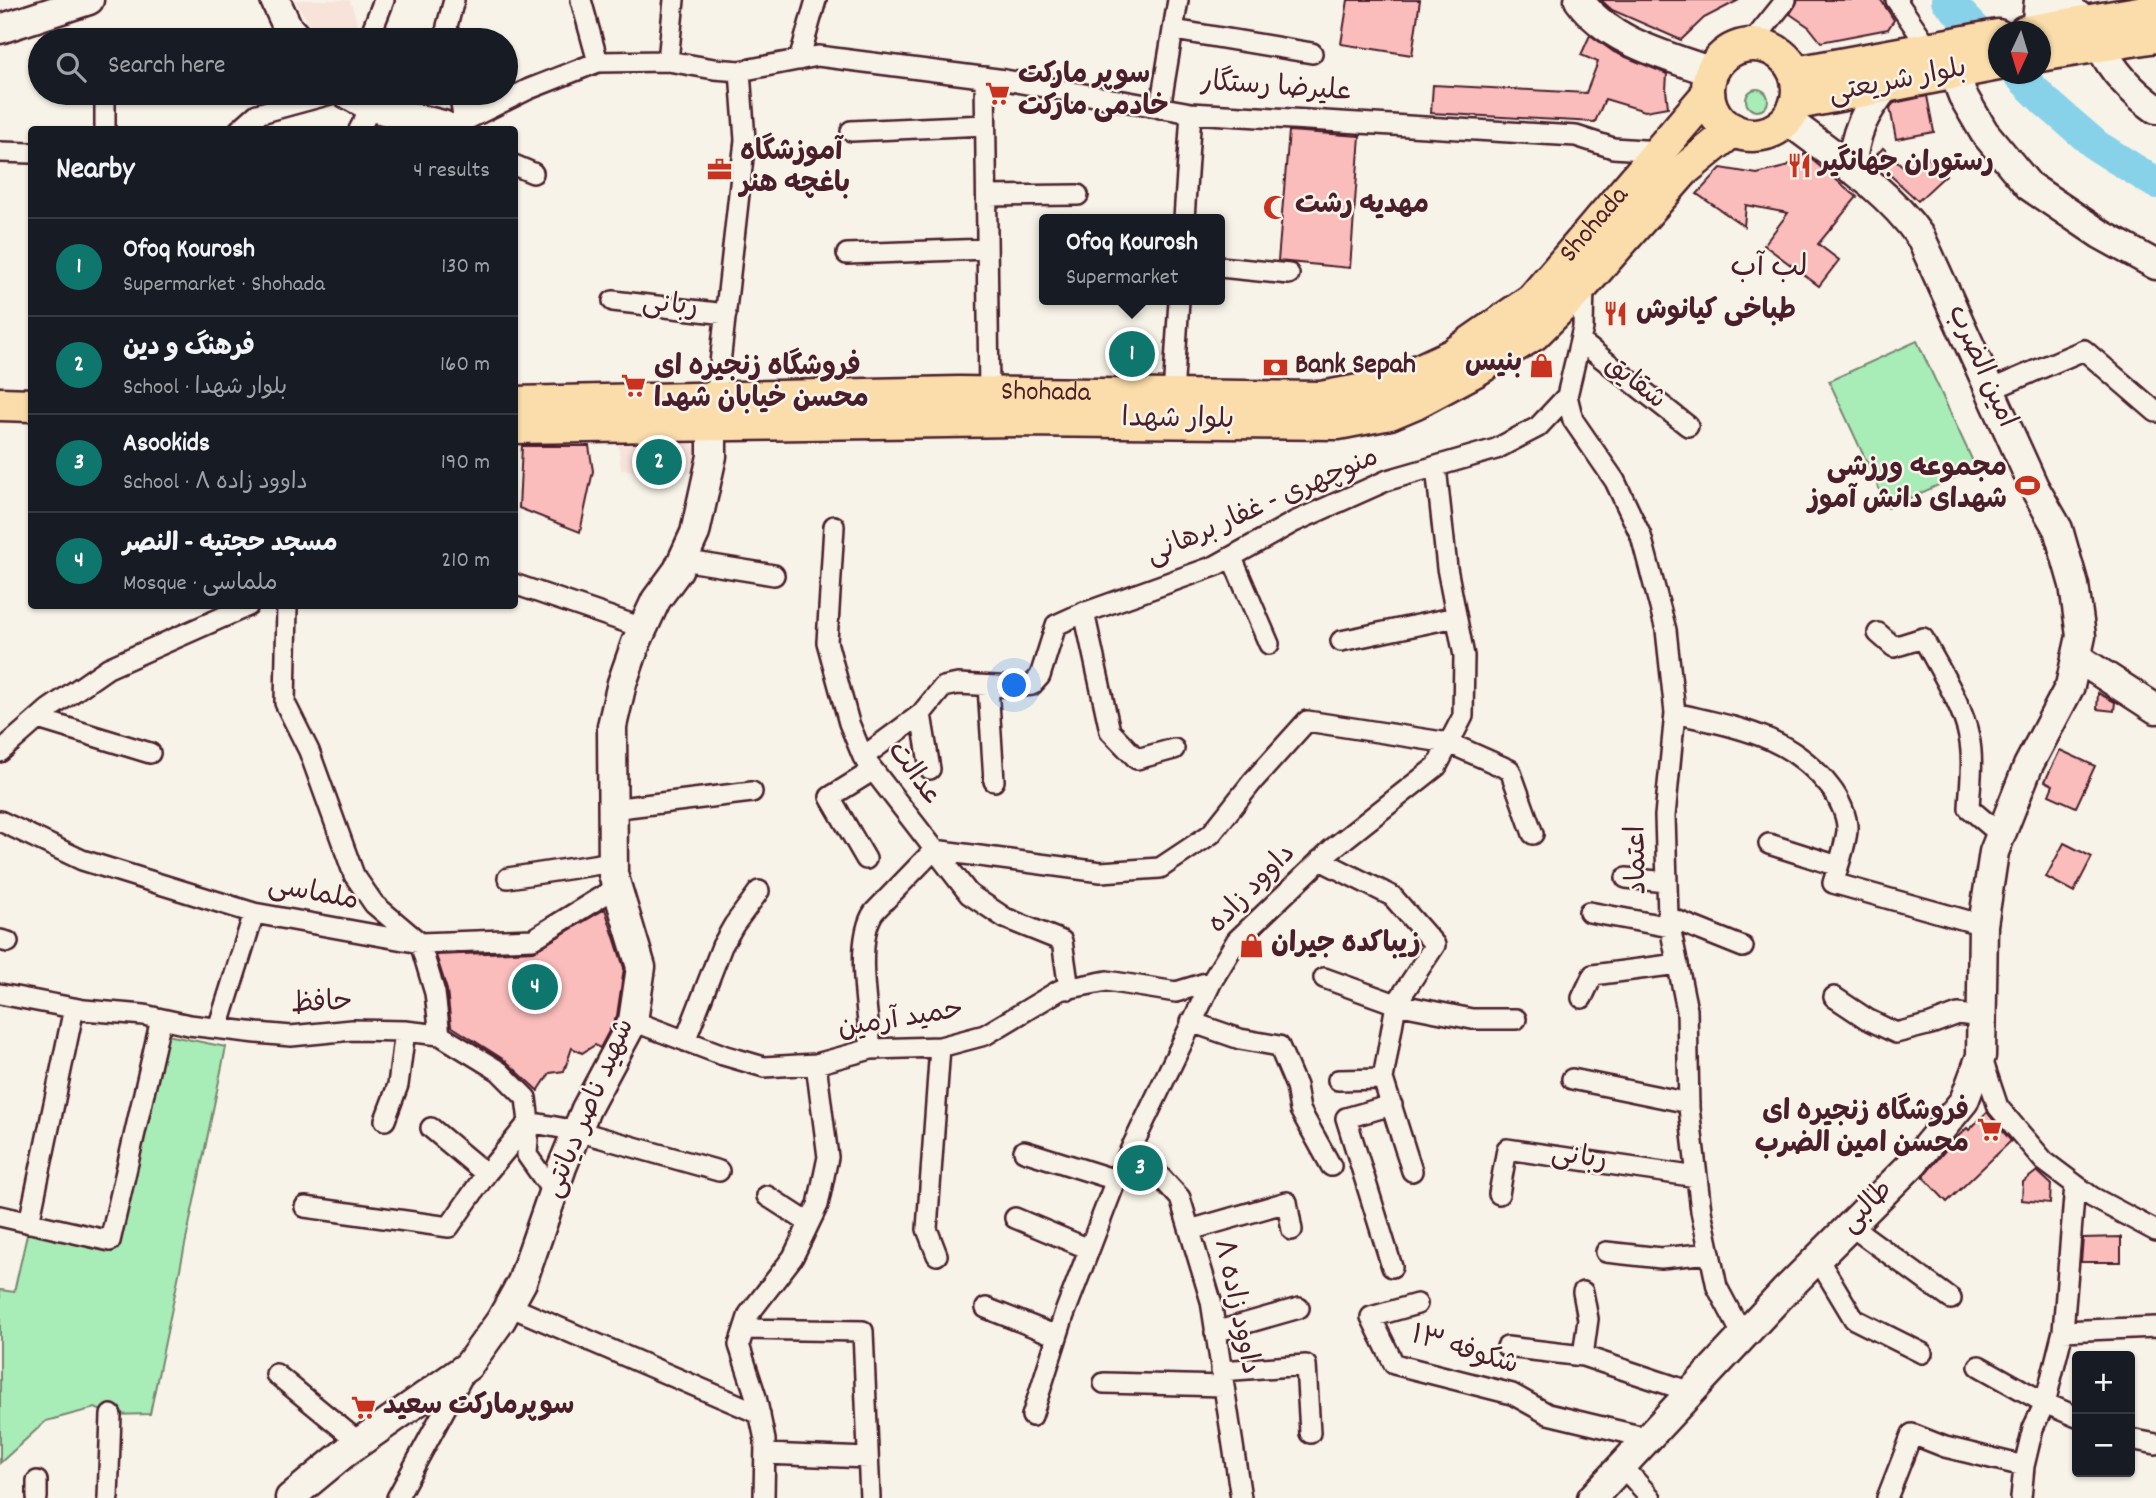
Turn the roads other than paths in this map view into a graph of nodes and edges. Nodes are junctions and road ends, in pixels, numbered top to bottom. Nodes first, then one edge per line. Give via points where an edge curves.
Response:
1 (89, 0) edge
2 (275, 0) edge
3 (283, 0) edge
4 (384, 0) edge
5 (454, 0) edge
6 (581, 0) edge
7 (674, 0) edge
8 (817, 0) edge
9 (1178, 0) edge
10 (1579, 0) edge
11 (1786, 0) edge
12 (1896, 0) edge
13 (2060, 0) edge
14 (59, 4) edge
15 (2156, 9) edge
16 (291, 28) edge
17 (292, 28) edge
18 (373, 28) edge
19 (447, 28) edge
20 (0, 29) edge
21 (1174, 30) junction
22 (2051, 32) edge
23 (2156, 36) edge
24 (2087, 38) junction
25 (1988, 41) edge
26 (1750, 45) junction
27 (1312, 53) dead end
28 (1949, 59) junction
29 (799, 60) junction
30 (668, 61) junction
31 (598, 62) junction
32 (1988, 63) edge
33 (740, 71) junction
34 (985, 77) junction
35 (1710, 83) junction
36 (1886, 86) junction
37 (2156, 91) edge
38 (518, 94) edge
39 (1794, 99) junction
40 (105, 105) edge
41 (290, 105) edge
42 (456, 105) edge
43 (494, 105) edge
44 (1160, 108) junction
45 (2156, 109) edge
46 (367, 110) edge
47 (1191, 113) junction
48 (451, 125) edge
49 (985, 125) junction
50 (105, 126) edge
51 (244, 126) edge
52 (1733, 130) junction
53 (851, 131) dead end
54 (1613, 148) junction
55 (1659, 151) junction
56 (0, 152) edge
57 (28, 153) edge
58 (518, 167) edge
59 (1851, 169) junction
60 (533, 173) dead end
61 (1635, 179) junction
62 (1078, 195) dead end
63 (987, 196) junction
64 (1184, 214) edge
65 (987, 249) junction
66 (847, 254) dead end
67 (2156, 265) edge
68 (1225, 268) edge
69 (1289, 274) dead end
70 (1584, 284) junction
71 (613, 301) dead end
72 (1179, 305) edge
73 (726, 314) junction
74 (1580, 341) junction
75 (1990, 390) junction
76 (989, 394) junction
77 (1567, 396) junction
78 (518, 403) edge
79 (0, 404) edge
80 (28, 405) edge
81 (1173, 409) junction
82 (714, 412) junction
83 (2156, 412) edge
84 (0, 424) edge
85 (28, 424) edge
86 (1688, 426) dead end
87 (518, 427) edge
88 (1436, 467) junction
89 (834, 526) dead end
90 (1232, 558) junction
91 (682, 560) junction
92 (774, 575) dead end
93 (518, 585) edge
94 (241, 609) edge
95 (286, 609) edge
96 (1084, 612) junction
97 (1457, 617) junction
98 (643, 628) junction
99 (1878, 634) dead end
100 (1340, 641) dead end
101 (1269, 644) dead end
102 (2076, 657) junction
103 (988, 686) junction
104 (2156, 709) edge
105 (1675, 713) junction
106 (921, 714) junction
107 (38, 719) junction
108 (1449, 743) junction
109 (1174, 749) dead end
110 (0, 752) edge
111 (150, 753) dead end
112 (868, 764) junction
113 (930, 769) dead end
114 (994, 781) dead end
115 (752, 792) dead end
116 (611, 809) junction
117 (0, 821) edge
118 (1532, 834) dead end
119 (2001, 835) junction
120 (1769, 844) dead end
121 (934, 850) junction
122 (866, 859) dead end
123 (1321, 860) junction
124 (615, 874) junction
125 (1836, 874) junction
126 (508, 878) dead end
127 (1626, 878) dead end
128 (1667, 881) junction
129 (759, 891) dead end
130 (1589, 912) dead end
131 (254, 913) junction
132 (1669, 922) junction
133 (1983, 925) junction
134 (420, 943) junction
135 (1743, 947) dead end
136 (1678, 964) junction
137 (1324, 978) dead end
138 (1212, 981) junction
139 (1069, 989) junction
140 (0, 994) edge
141 (1834, 997) dead end
142 (1581, 998) dead end
143 (1396, 1004) junction
144 (74, 1008) junction
145 (1982, 1017) junction
146 (161, 1019) junction
147 (1517, 1019) dead end
148 (633, 1021) junction
149 (1191, 1022) junction
150 (218, 1028) junction
151 (405, 1031) junction
152 (440, 1035) junction
153 (685, 1041) junction
154 (940, 1046) junction
155 (871, 1049) junction
156 (1981, 1056) junction
157 (816, 1064) junction
158 (1382, 1079) junction
159 (1573, 1079) dead end
160 (1338, 1080) dead end
161 (1689, 1103) junction
162 (1392, 1105) junction
163 (384, 1119) dead end
164 (529, 1122) junction
165 (431, 1128) dead end
166 (577, 1131) junction
167 (1132, 1146) junction
168 (1024, 1151) dead end
169 (1331, 1166) dead end
170 (719, 1171) dead end
171 (1412, 1171) dead end
172 (486, 1174) junction
173 (1697, 1177) junction
174 (1116, 1180) junction
175 (2075, 1185) junction
176 (553, 1192) junction
177 (1499, 1194) dead end
178 (767, 1196) dead end
179 (305, 1207) dead end
180 (0, 1216) edge
181 (1015, 1218) dead end
182 (30, 1223) junction
183 (809, 1223) junction
184 (1851, 1226) junction
185 (1189, 1230) junction
186 (1293, 1230) dead end
187 (2156, 1231) edge
188 (1089, 1249) junction
189 (1606, 1252) dead end
190 (1710, 1253) junction
191 (937, 1255) dead end
192 (1818, 1259) junction
193 (1392, 1266) dead end
194 (1583, 1292) dead end
195 (1951, 1299) dead end
196 (1417, 1304) dead end
197 (509, 1306) junction
198 (986, 1308) dead end
199 (1299, 1308) dead end
200 (2156, 1327) edge
201 (744, 1329) junction
202 (2063, 1331) junction
203 (1215, 1332) junction
204 (1057, 1336) junction
205 (1743, 1336) junction
206 (1507, 1347) dead end
207 (1922, 1353) dead end
208 (1583, 1356) junction
209 (468, 1366) junction
210 (1979, 1366) dead end
211 (276, 1374) dead end
212 (1223, 1378) junction
213 (1104, 1383) dead end
214 (1691, 1392) junction
215 (2045, 1403) junction
216 (760, 1414) junction
217 (111, 1415) dead end
218 (2072, 1415) edge
219 (1032, 1416) dead end
220 (1310, 1433) dead end
221 (1648, 1438) junction
222 (2135, 1440) edge
223 (360, 1443) junction
224 (2156, 1444) edge
225 (765, 1454) junction
226 (868, 1458) junction
227 (1622, 1466) junction
228 (2024, 1466) junction
229 (108, 1498) edge
230 (290, 1498) edge
231 (397, 1498) edge
232 (764, 1498) edge
233 (870, 1498) edge
234 (1241, 1498) edge
235 (1592, 1498) edge
236 (1651, 1498) edge
237 (1887, 1498) edge
238 (2021, 1498) edge

1 - 14 main road
2 - 16 main road
3 - 17 main road
4 - 18 street
5 - 19 street
6 - 31 street
7 - 30 street
8 - 29 street
9 - 21 street
10 - 35 main road via 1607,30
11 - 26 street
12 - 28 street
13 - 24 main road
14 - 20 main road
15 - 24 main road
21 - 27 street
21 - 44 street
22 - 24 main road
23 - 24 main road
24 - 37 main road via 2118,55
24 - 45 main road via 2122,80
25 - 28 main road
26 - 35 main road via 1724,55
26 - 39 main road via 1778,51 1788,61
28 - 32 main road, بلوار شریعتی
28 - 36 main road, بلوار شریعتی
28 - 39 main road, بلوار شریعتی
28 - 67 main road via 1984,132 2029,186 2099,234
29 - 33 street, علیرضا رستگار
29 - 34 street, علیرضا رستگار via 818,57
30 - 31 street, علیرضا رستگار
30 - 33 street, علیرضا رستگار
31 - 38 street, علیرضا رستگار
33 - 73 street via 745,140
34 - 44 street, علیرضا رستگار
34 - 49 street
35 - 52 main road via 1712,108
35 - 55 main road, Shohada
36 - 39 main road, بلوار شریعتی
36 - 59 main road via 1859,125
39 - 52 main road via 1774,131 1757,135
39 - 59 main road, امین الضرب
40 - 50 street
41 - 51 street via 257,114
42 - 48 street
43 - 48 street, علیرضا رستگار
44 - 47 street, علیرضا رستگار
46 - 48 main road
47 - 54 street, علیرضا رستگار via 1576,135
47 - 64 street
49 - 53 street
49 - 63 street
52 - 70 main road, بلوار شهدا via 1684,170
54 - 55 street, علیرضا رستگار
54 - 61 street
55 - 61 main road, Shohada
56 - 57 street
58 - 60 street
59 - 75 main road, امین الضرب via 1884,194 1921,238
61 - 81 main road, Shohada via 1532,300 1453,355 1386,386 1321,398
62 - 63 street
63 - 65 street
65 - 66 street
65 - 76 street
68 - 69 street
70 - 74 street
70 - 81 main road, بلوار شهدا via 1534,334 1476,370 1390,413 1338,423
71 - 73 street, ربانی
72 - 81 street
73 - 82 street
74 - 77 street
74 - 86 street, شقایق
75 - 83 street via 2084,349
75 - 102 main road, امین الضرب via 2058,529 2074,585 2081,636
76 - 81 main road, Shohada
76 - 82 main road, Shohada
77 - 88 street, منوچهری - غفار برهانی via 1538,427 1496,449
77 - 105 street, اعتماد via 1573,420 1615,481 1641,536 1666,630
78 - 82 main road, Shohada
79 - 80 main road
81 - 82 main road, بلوار شهدا via 1017,420
82 - 87 main road, بلوار شهدا
82 - 91 main road, شهید ناصر دیانتی via 707,480 695,533
84 - 85 main road
88 - 90 street, منوچهری - غفار برهانی via 1388,480 1294,522
88 - 97 street, داوود زاده
89 - 112 street, عدالت via 827,642 849,723
90 - 96 street, منوچهری - غفار برهانی
90 - 101 street
91 - 92 street
91 - 98 main road, شهید ناصر دیانتی
93 - 98 street
94 - 107 street via 108,668
95 - 134 street via 285,703 309,751 354,875 374,904
96 - 103 street, منوچهری - غفار برهانی via 1056,625 1040,676 1032,685
96 - 109 street via 1110,731 1137,759
97 - 100 street
97 - 108 street, داوود زاده via 1464,656 1463,716
98 - 116 main road, شهید ناصر دیانتی via 612,726
99 - 119 street via 1894,648 1923,638 1969,736 1969,808
102 - 104 main road
102 - 119 main road, طالبی via 2070,686 2028,766
103 - 106 street, منوچهری - غفار برهانی via 943,687
103 - 114 street
105 - 125 street via 1784,744 1817,770 1839,798 1847,830
105 - 128 street, اعتماد via 1665,816
106 - 112 street, منوچهری - غفار برهانی
106 - 113 street
107 - 110 street
107 - 111 street
108 - 118 street via 1510,770
108 - 121 street via 1307,721 1211,834 1160,869 1101,872
108 - 123 street, داوود زاده via 1437,766
112 - 121 street, عدالت
112 - 122 street, منوچهری - غفار برهانی via 830,797
115 - 116 street
116 - 124 main road, شهید ناصر دیانتی
117 - 131 street, ملماسی via 82,860
119 - 133 main road, طالبی via 1994,852
120 - 125 street
121 - 139 street, عدالت via 969,894 1005,918 1062,942
121 - 155 street via 867,922 863,942
123 - 138 street, داوود زاده via 1237,940
123 - 143 street via 1392,896 1435,944
124 - 126 street
124 - 134 street, ملماسی via 533,939
124 - 148 main road, شهید ناصر دیانتی via 641,967
125 - 133 street
127 - 128 street
128 - 132 street, اعتماد
129 - 153 street via 722,946
130 - 132 street
131 - 134 street, ملماسی
131 - 150 street
132 - 135 street
132 - 136 street, اعتماد
133 - 145 main road, طالبی
134 - 152 street via 435,993
136 - 142 street via 1593,975
136 - 161 street, اعتماد via 1687,1010
137 - 143 street
138 - 139 street, حمید آرمین via 1176,992 1107,981
138 - 149 street, داوود زاده
139 - 154 street, حمید آرمین via 985,1035
140 - 144 street, حافظ
141 - 145 street via 1896,1033 1958,1014
143 - 147 street via 1472,1020
143 - 158 street
144 - 146 street, حافظ
144 - 182 street
145 - 156 main road, طالبی
146 - 150 street, حافظ
146 - 182 street via 110,1241
148 - 153 street, حمید آرمین
148 - 166 main road, شهید ناصر دیانتی
149 - 167 street, داوود زاده
149 - 169 street via 1279,1046 1296,1086 1300,1110
150 - 151 street, حافظ via 291,1035
151 - 152 street, حافظ
151 - 163 street via 398,1085
152 - 164 street, حافظ via 499,1071 526,1098
153 - 157 street, حمید آرمین via 764,1067
154 - 155 street, حمید آرمین
154 - 191 street via 927,1229
155 - 157 street, حمید آرمین
156 - 175 street via 1998,1107 2044,1161
156 - 184 main road, طالبی via 1964,1101 1913,1163
157 - 183 street via 828,1157 818,1205
158 - 160 street
158 - 162 street
159 - 161 street
161 - 173 street, اعتماد
162 - 171 street
162 - 193 street via 1346,1118
164 - 166 street
164 - 172 street
164 - 176 street, حافظ via 527,1155
165 - 172 street
166 - 170 street
166 - 176 main road, شهید ناصر دیانتی
167 - 174 street, داوود زاده
167 - 185 street, داوود زاده ۸ via 1180,1198
168 - 174 street
172 - 179 street via 449,1227
173 - 177 street, ربانی via 1507,1149
173 - 190 street, اعتماد
174 - 188 street, داوود زاده
175 - 187 street
175 - 202 street
176 - 197 main road, شهید ناصر دیانتی
178 - 183 street
180 - 182 street
181 - 188 street
183 - 201 street via 793,1257 749,1314
184 - 192 main road, طالبی
184 - 195 street
185 - 186 street via 1286,1202
185 - 203 street, داوود زاده ۸
188 - 204 street, داوود زاده
189 - 190 street via 1661,1258
190 - 205 street, اعتماد via 1717,1287
192 - 205 main road, طالبی
192 - 207 street via 1854,1319
194 - 208 street via 1588,1319
196 - 221 street, شکوفه ۱۳ via 1371,1317 1394,1364 1513,1394 1548,1414
197 - 209 main road, شهید ناصر دیانتی
197 - 216 street
198 - 204 street
199 - 203 street
200 - 202 street
201 - 216 street via 739,1345
201 - 226 street via 863,1331
202 - 215 street
203 - 212 street, داوود زاده ۸
204 - 219 street, داوود زاده
205 - 214 main road, طالبی
206 - 208 street
208 - 214 street
209 - 223 main road, شهید ناصر دیانتی
209 - 231 street
210 - 215 street
211 - 223 street
212 - 213 street
212 - 220 street via 1306,1364
212 - 234 street, داوود زاده ۸
214 - 221 main road, طالبی
215 - 218 street
215 - 228 street
216 - 225 street
217 - 229 street
221 - 227 main road, طالبی
222 - 224 street
223 - 230 main road, شهید ناصر دیانتی
225 - 226 street
225 - 232 street
226 - 233 street
227 - 235 main road, طالبی
227 - 236 street
228 - 237 street via 1912,1434
228 - 238 street

